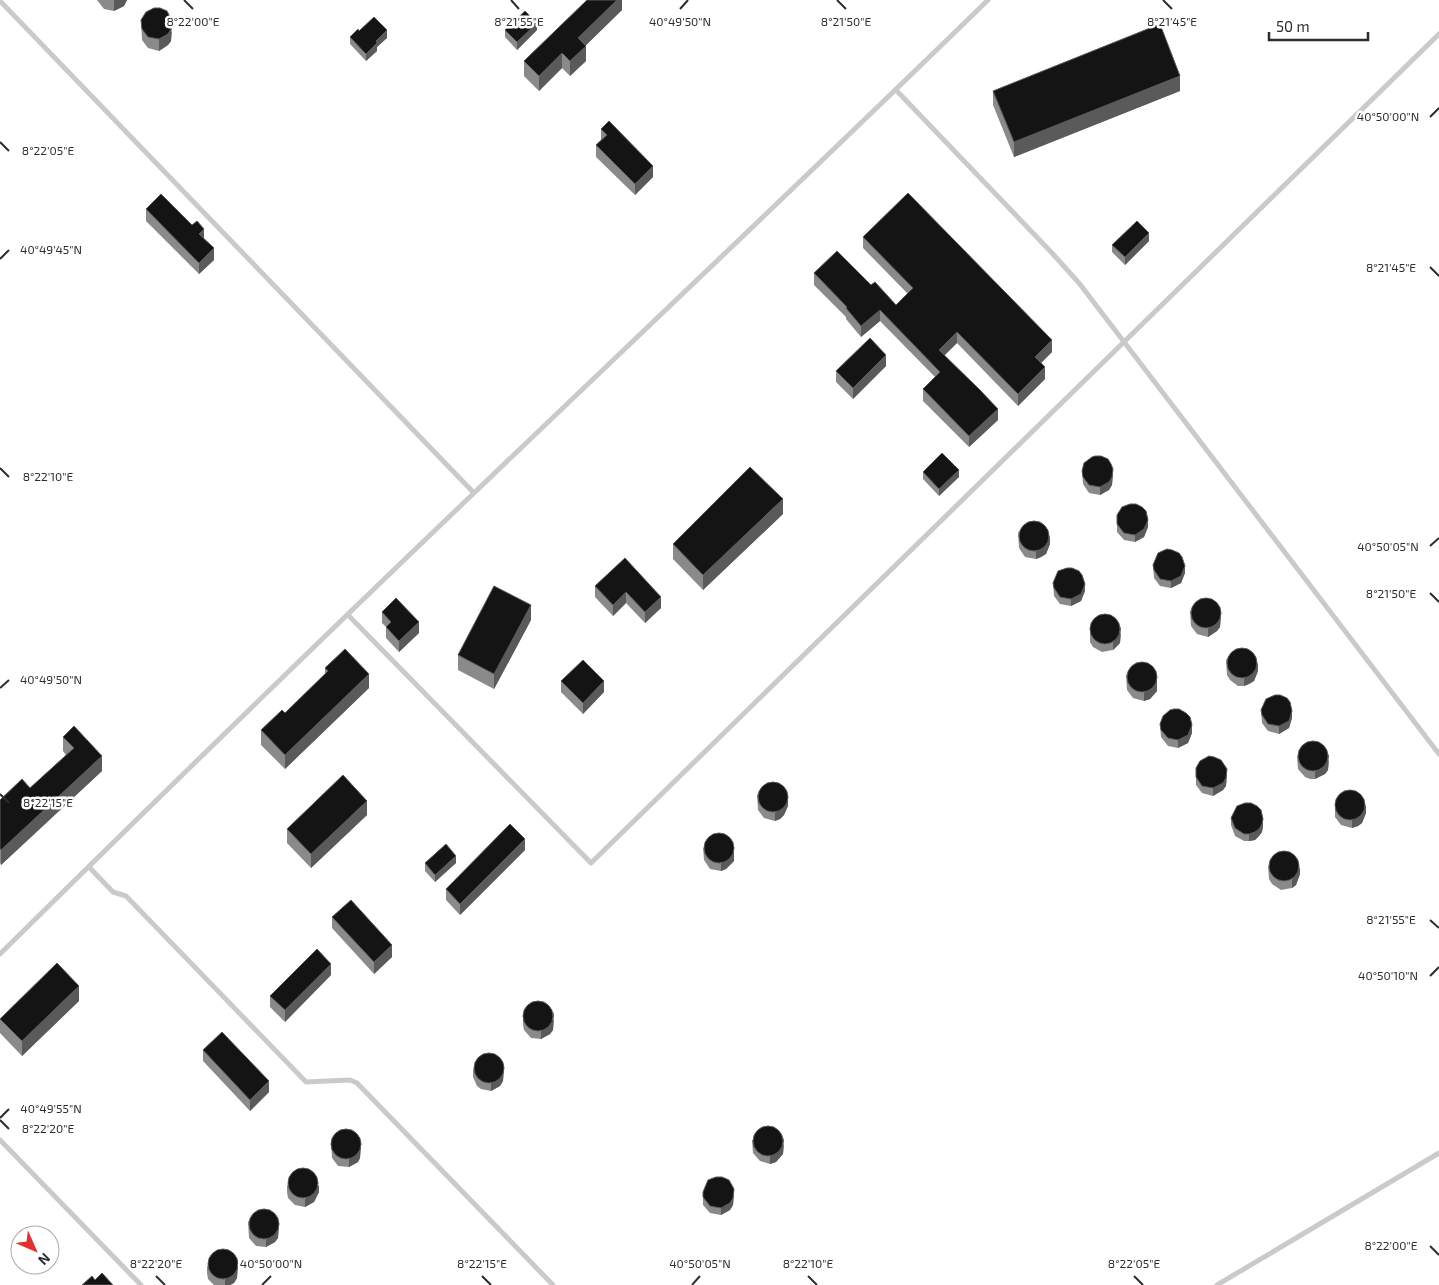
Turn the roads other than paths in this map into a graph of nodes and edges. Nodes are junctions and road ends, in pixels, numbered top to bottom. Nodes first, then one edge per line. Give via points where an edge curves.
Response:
1 (988, 0) edge
2 (0, 1) edge
3 (1439, 34) edge
4 (896, 90) junction
5 (1124, 342) junction
6 (474, 493) junction
7 (348, 615) junction
8 (1439, 754) edge
9 (89, 867) junction
10 (0, 954) edge
11 (0, 1140) edge
12 (1439, 1153) edge
13 (141, 1285) edge
14 (553, 1285) edge
15 (1216, 1285) edge

1 - 4 lane
2 - 6 lane
3 - 5 lane
4 - 5 lane via 1052,253
4 - 6 lane
5 - 7 lane via 591,863
5 - 8 lane
6 - 7 lane
7 - 9 lane
9 - 10 lane
9 - 14 lane via 113,892 126,896 306,1082 350,1080 357,1083
11 - 13 lane
12 - 15 lane

